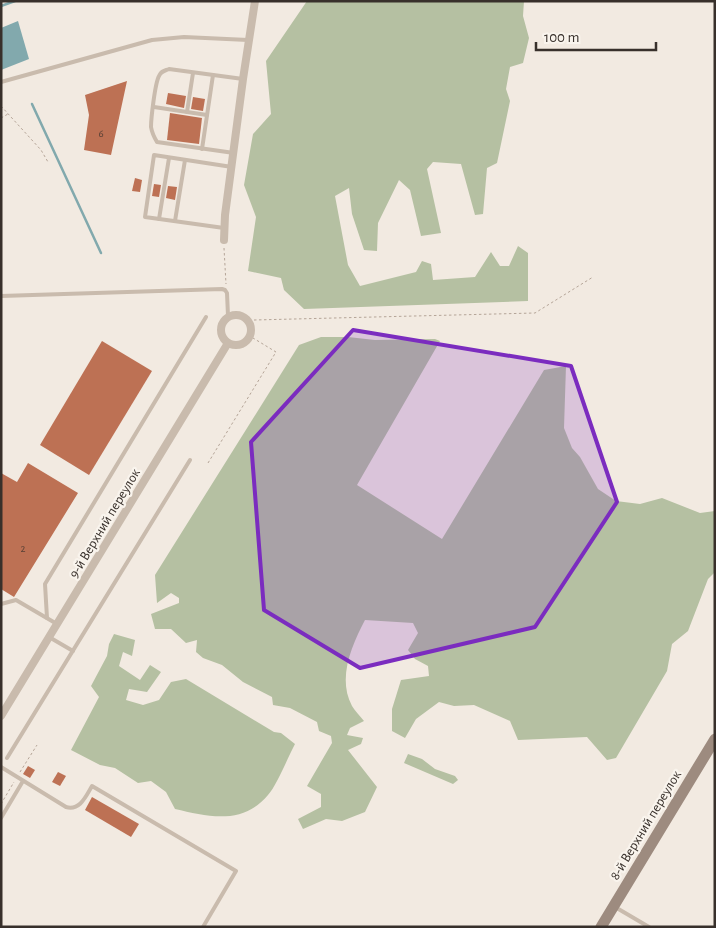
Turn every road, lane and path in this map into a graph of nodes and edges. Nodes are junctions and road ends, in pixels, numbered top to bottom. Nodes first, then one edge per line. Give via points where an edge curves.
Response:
1 (255, 1) edge
2 (248, 40) junction
3 (192, 72) junction
4 (213, 75) junction
5 (243, 79) junction
6 (1, 82) edge
7 (1, 106) edge
8 (154, 106) junction
9 (187, 112) junction
10 (8, 114) junction
11 (207, 115) junction
12 (1, 118) edge
13 (202, 149) junction
14 (234, 153) junction
15 (170, 158) junction
16 (185, 160) junction
17 (48, 162) dead end
18 (232, 167) junction
19 (160, 219) junction
20 (175, 221) junction
21 (224, 228) junction
22 (224, 240) joint
23 (593, 277) dead end
24 (225, 290) junction
25 (1, 296) edge
26 (228, 316) junction
27 (206, 317) dead end
28 (254, 320) dead end
29 (252, 338) dead end
30 (228, 343) junction
31 (190, 460) dead end
32 (208, 464) dead end
33 (1, 604) edge
34 (47, 618) junction
35 (57, 624) junction
36 (49, 637) junction
37 (73, 651) junction
38 (1, 716) edge
39 (715, 738) edge
40 (7, 758) dead end
41 (1, 767) edge
42 (23, 781) junction
43 (1, 818) edge
44 (614, 906) junction
45 (203, 927) edge
46 (601, 927) edge
47 (649, 927) edge

1 - 2 street
2 - 5 street
2 - 6 lane via 184,37 152,40
3 - 4 lane
3 - 8 lane via 162,71 158,77
3 - 9 lane
4 - 5 lane
4 - 11 lane
5 - 14 street
7 - 10 path
8 - 9 lane
8 - 13 lane via 151,127 157,142
9 - 11 lane
10 - 12 path
10 - 17 path
11 - 13 lane
13 - 14 lane
14 - 18 street
15 - 16 lane
15 - 19 lane
15 - 19 lane via 154,155 145,217
16 - 18 lane
16 - 20 lane
18 - 21 street
19 - 20 lane
20 - 21 lane
21 - 22 street
22 - 24 path
23 - 28 path via 535,313
24 - 25 lane
24 - 26 lane
26 - 30 street via 223,320 220,332
26 - 30 street via 234,314 246,318 251,330 246,341 234,345
27 - 34 lane via 45,584
29 - 32 path via 276,352
30 - 35 street, 9-й Верхний переулок
31 - 37 lane
33 - 34 lane via 16,600
34 - 35 lane
35 - 36 street, 9-й Верхний переулок
36 - 37 lane
36 - 38 street, 9-й Верхний переулок
37 - 40 lane
39 - 44 street, 8-й Верхний переулок
41 - 42 lane
42 - 43 lane
42 - 45 lane via 71,808 81,803 92,786 236,871
44 - 46 street, 8-й Верхний переулок
44 - 47 lane

